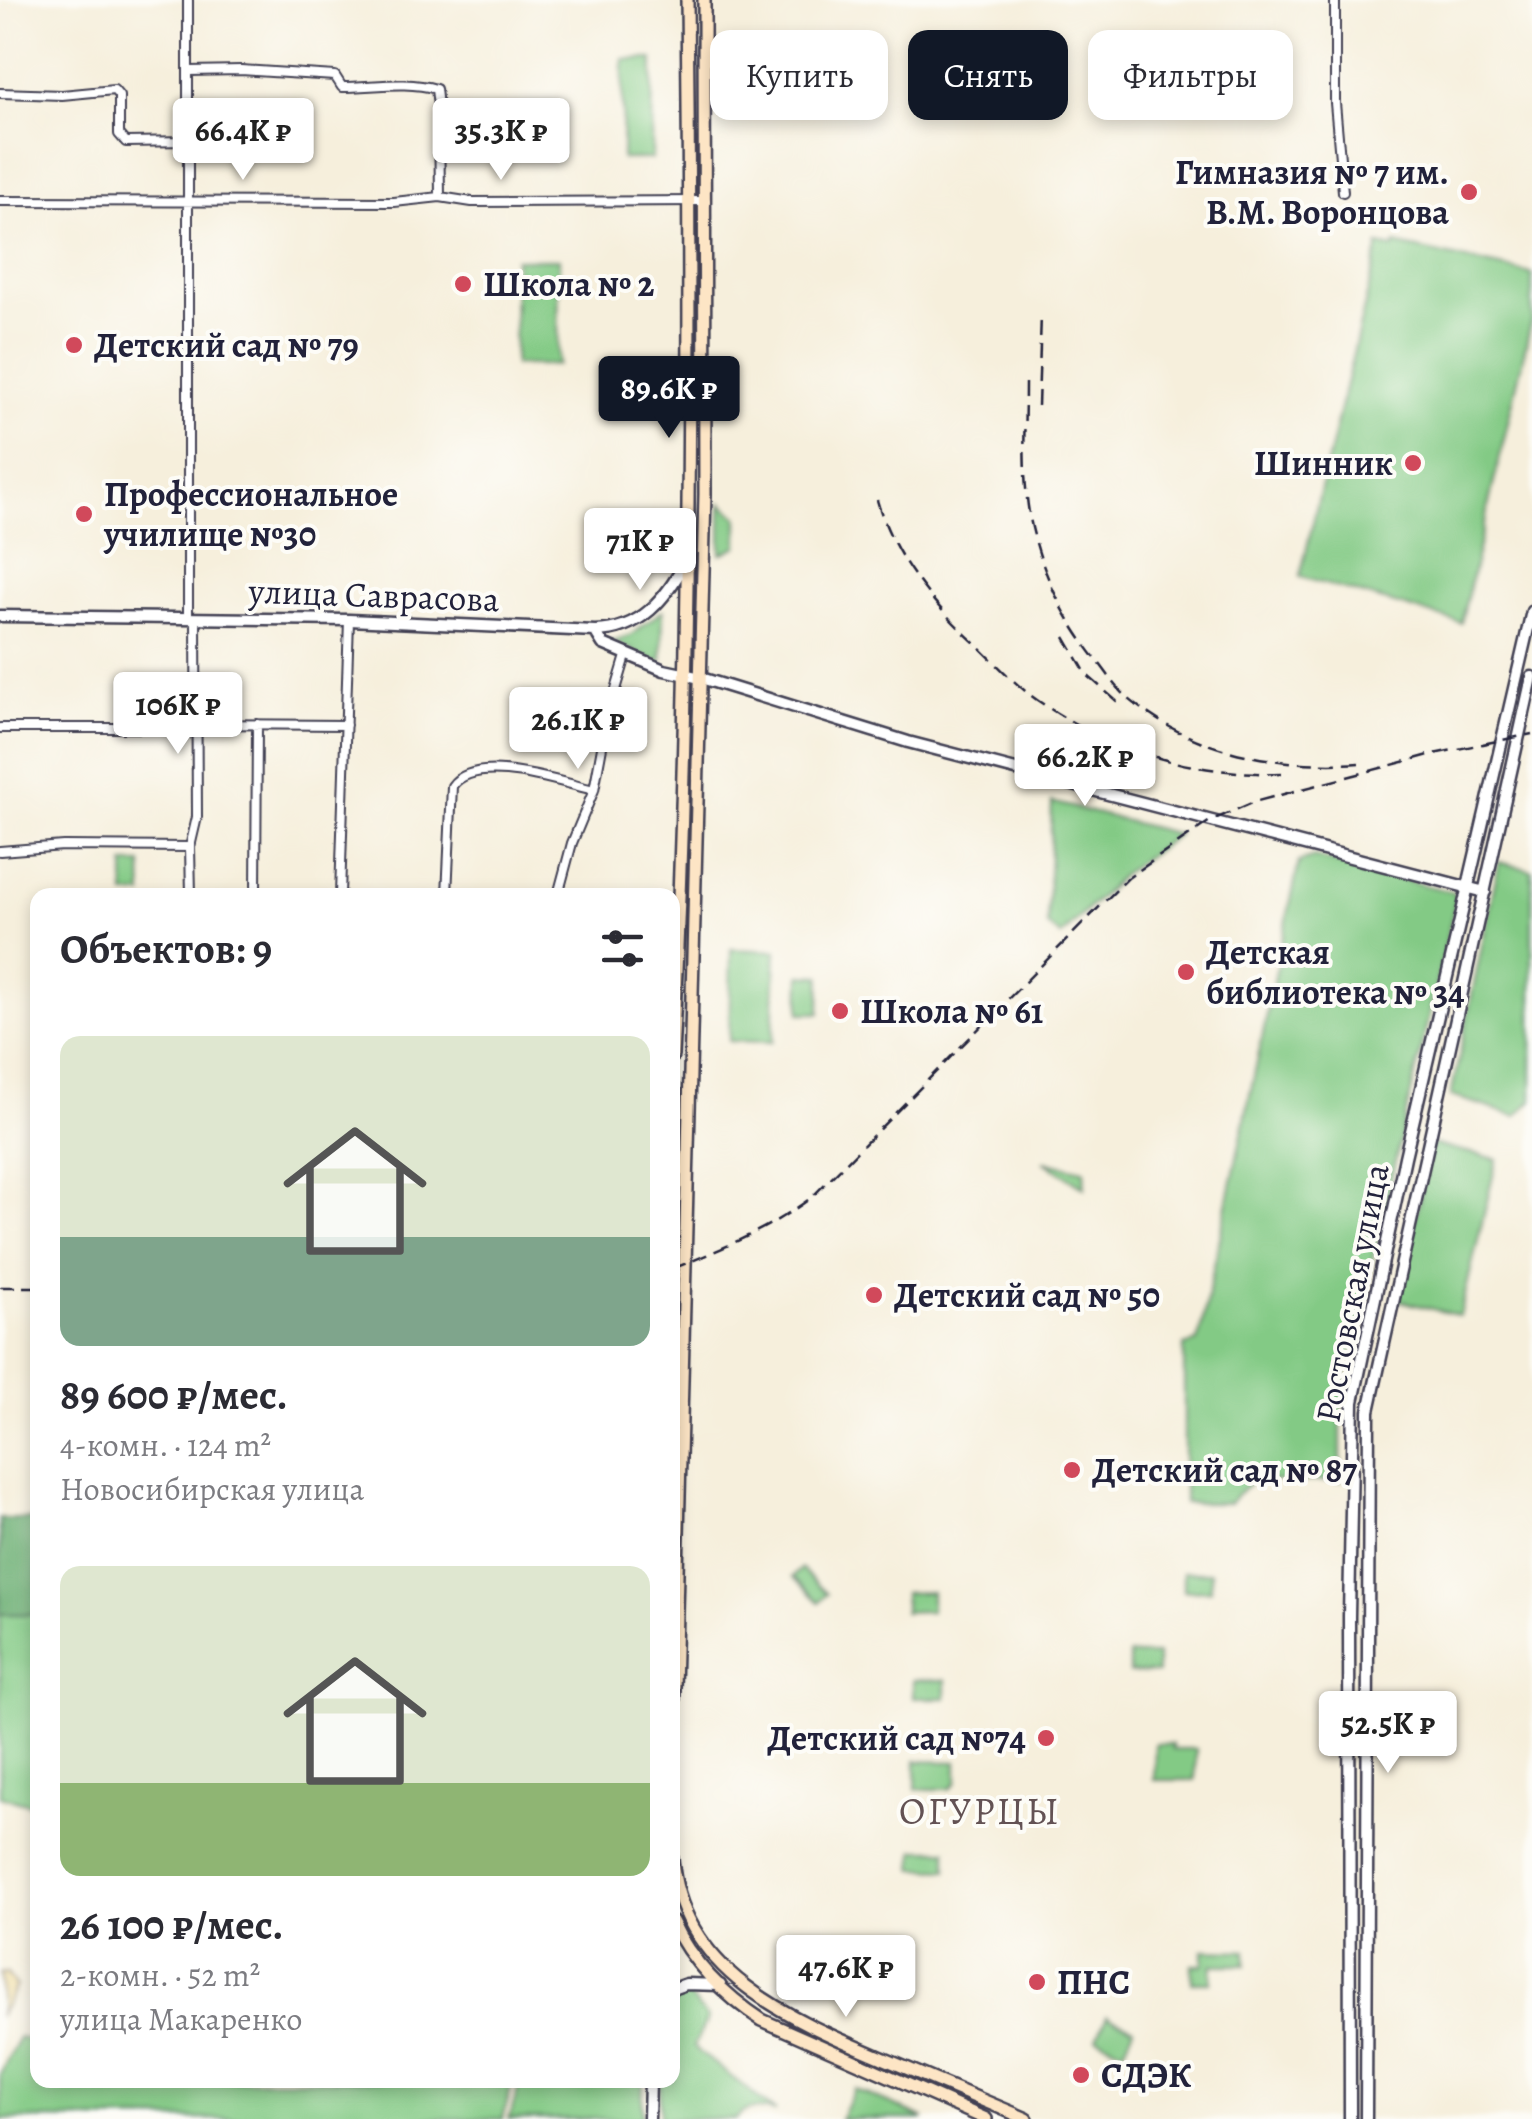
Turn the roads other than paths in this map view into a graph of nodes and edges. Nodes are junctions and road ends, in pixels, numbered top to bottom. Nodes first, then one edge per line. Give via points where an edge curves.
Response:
1 (188, 0) edge
2 (687, 0) edge
3 (704, 0) edge
4 (1334, 0) edge
5 (190, 71) junction
6 (0, 92) edge
7 (189, 141) junction
8 (1342, 192) dead end
9 (440, 197) junction
10 (0, 201) edge
11 (690, 201) junction
12 (706, 201) junction
13 (189, 202) junction
14 (686, 560) junction
15 (1532, 611) edge
16 (0, 616) edge
17 (192, 618) junction
18 (349, 620) junction
19 (595, 631) junction
20 (626, 656) junction
21 (685, 675) junction
22 (1532, 677) edge
23 (701, 678) junction
24 (197, 724) junction
25 (257, 724) junction
26 (346, 725) junction
27 (0, 728) edge
28 (594, 790) junction
29 (190, 847) junction
30 (0, 851) edge
31 (1468, 887) junction
32 (191, 888) edge
33 (256, 888) edge
34 (340, 888) edge
35 (447, 888) edge
36 (560, 888) edge
37 (678, 888) edge
38 (1485, 892) junction
39 (1352, 1410) junction
40 (1368, 1412) junction
41 (680, 1466) edge
42 (680, 1898) edge
43 (1350, 1923) junction
44 (1368, 1923) junction
45 (680, 1934) edge
46 (720, 1985) junction
47 (680, 1986) edge
48 (650, 2088) edge
49 (1024, 2118) edge
50 (650, 2119) edge
51 (986, 2119) edge
52 (1350, 2119) edge
53 (1366, 2119) edge

1 - 5 street
2 - 11 main road
3 - 12 main road
4 - 8 street
5 - 7 street
5 - 9 street via 334,76 342,86 436,89
6 - 7 street via 114,90 119,134 126,142
7 - 13 street
9 - 11 street
9 - 13 street
10 - 13 street
11 - 12 street
11 - 14 main road
12 - 23 main road
13 - 17 street
14 - 19 street, улица Саврасова via 652,610 632,624
14 - 21 main road
15 - 31 street, Ростовская улица
16 - 17 street, улица Саврасова
17 - 18 street, улица Саврасова
17 - 24 street
18 - 19 street, улица Саврасова
18 - 26 street
19 - 20 street via 603,644
20 - 21 street
20 - 28 street
21 - 23 street
21 - 37 main road
22 - 38 street, Ростовская улица
23 - 31 street via 928,747
23 - 41 main road
24 - 25 street
24 - 27 street
24 - 29 street via 197,817
25 - 26 street
25 - 33 street
26 - 34 street
28 - 35 street via 509,771 459,776 452,786
28 - 36 street
29 - 30 street
29 - 32 street
31 - 38 street
31 - 39 street, Ростовская улица
38 - 40 street, Ростовская улица
39 - 40 street
39 - 43 street, Ростовская улица
40 - 44 street, Ростовская улица
42 - 49 main road via 716,1958 754,1995 820,2032
43 - 44 street
43 - 52 street, Ростовская улица
44 - 53 street, Ростовская улица
45 - 46 main road
46 - 47 street
46 - 51 main road via 782,2031
48 - 50 street

